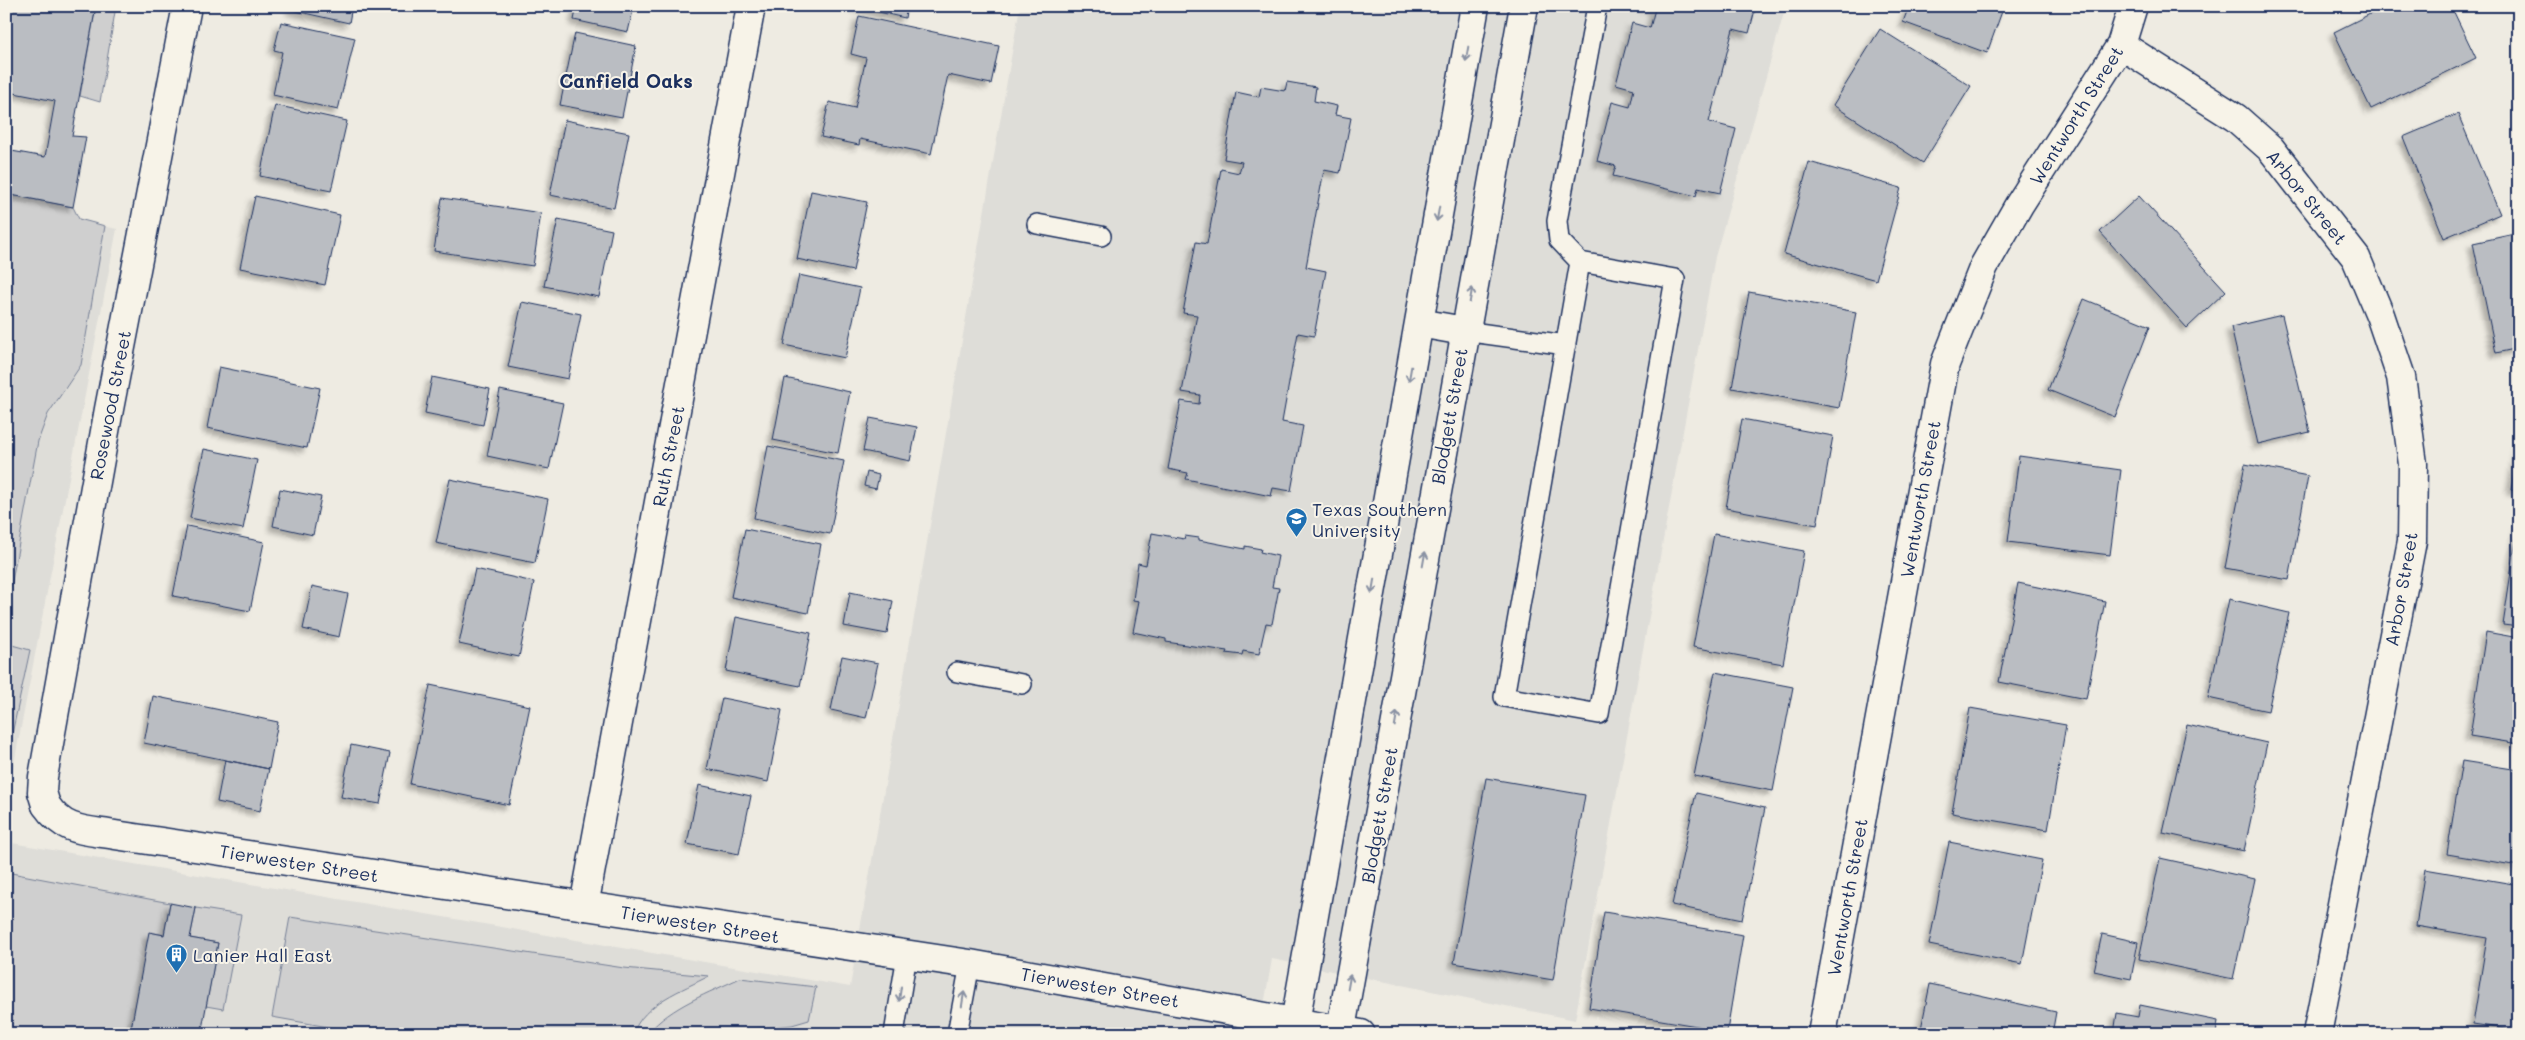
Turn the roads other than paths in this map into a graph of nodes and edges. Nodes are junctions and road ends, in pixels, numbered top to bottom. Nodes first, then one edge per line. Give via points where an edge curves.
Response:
1 (187, 6) edge
2 (751, 6) edge
3 (1476, 6) edge
4 (1524, 6) edge
5 (1597, 6) edge
6 (2133, 6) edge
7 (2121, 45) junction
8 (1037, 224) dead end
9 (1101, 236) dead end
10 (1580, 262) junction
11 (1419, 323) junction
12 (1464, 331) junction
13 (1566, 345) junction
14 (958, 672) dead end
15 (1022, 684) dead end
16 (46, 804) joint
17 (584, 906) junction
18 (907, 955) junction
19 (970, 964) junction
20 (1294, 1029) edge
21 (1347, 1033) edge
22 (894, 1034) edge
23 (957, 1034) edge
24 (1822, 1034) edge
25 (2318, 1034) edge

1 - 16 street, Rosewood Street via 46,758 42,792
2 - 17 street, Ruth Street
3 -> 11 street
12 -> 4 street, Blodgett Street
5 - 10 lane via 1557,221 1559,240
6 - 7 street, Wentworth Street
7 - 24 street, Wentworth Street via 1984,266 1945,364
7 - 25 street, Arbor Street via 2236,118 2271,149 2356,258 2401,377 2413,464 2412,541
8 - 9 lane
10 - 13 lane
10 - 13 lane via 1675,279 1598,714 1504,697
11 - 12 street
11 -> 20 street
12 - 13 lane
21 -> 12 street, Blodgett Street
14 - 15 lane
16 - 17 street, Tierwester Street via 55,818 69,827
17 - 18 street, Tierwester Street
18 - 19 street, Tierwester Street
18 -> 22 lane
19 - 20 street, Tierwester Street
23 -> 19 lane
20 - 21 street, Tierwester Street

